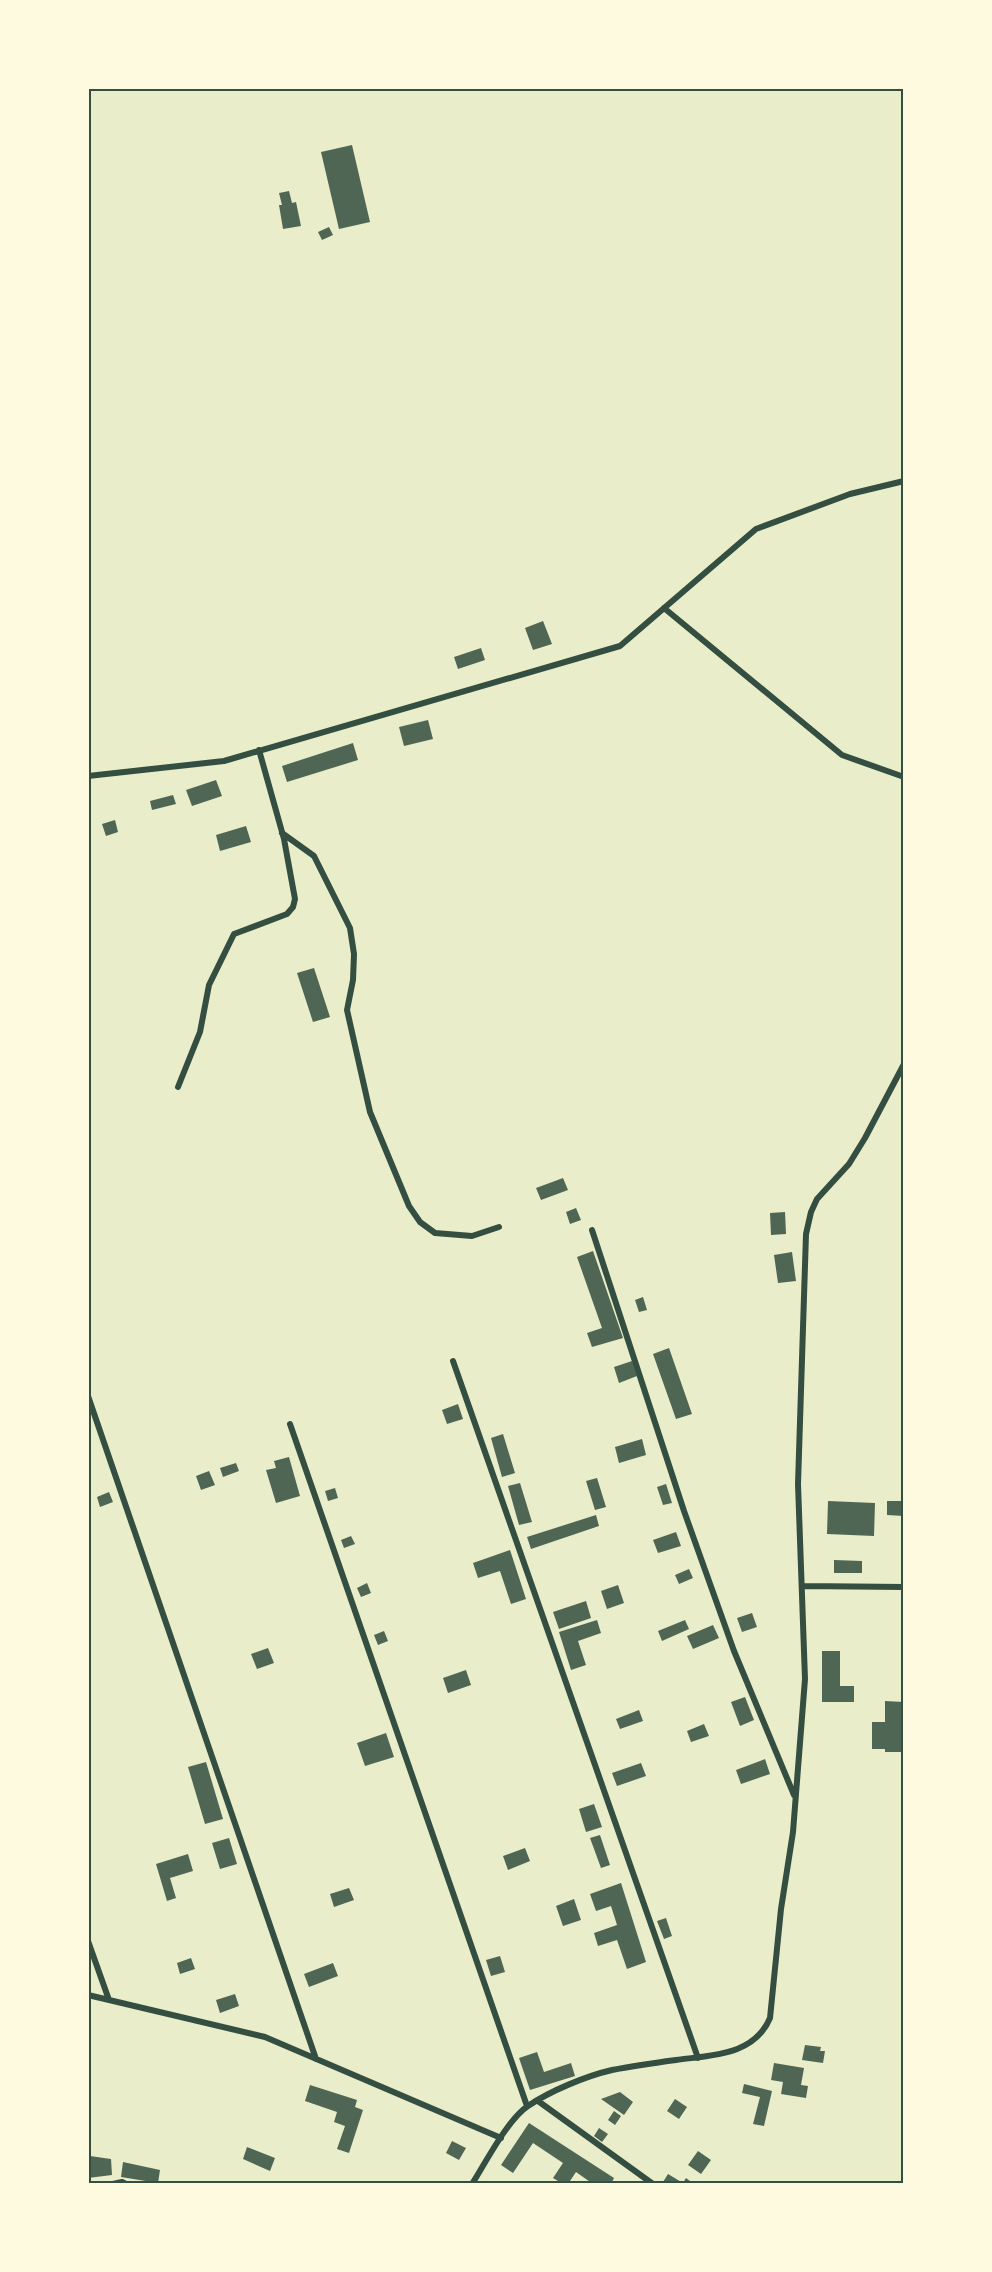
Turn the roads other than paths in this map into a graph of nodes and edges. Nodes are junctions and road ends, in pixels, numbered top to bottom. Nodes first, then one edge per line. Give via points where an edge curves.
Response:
1 (903, 482) edge
2 (664, 608) junction
3 (259, 750) junction
4 (88, 776) edge
5 (903, 777) edge
6 (282, 833) junction
7 (903, 1064) edge
8 (178, 1088) dead end
9 (499, 1227) dead end
10 (592, 1230) dead end
11 (453, 1361) dead end
12 (88, 1396) edge
13 (290, 1424) dead end
14 (802, 1586) junction
15 (903, 1587) edge
16 (794, 1795) junction
17 (88, 1941) edge
18 (88, 1995) edge
19 (109, 2000) junction
20 (698, 2058) junction
21 (316, 2059) junction
22 (538, 2101) junction
23 (527, 2106) junction
24 (501, 2138) junction
25 (113, 2184) edge
26 (126, 2184) edge
27 (472, 2184) edge
28 (653, 2184) edge

1 - 2 street via 850,494 756,529
2 - 3 street via 620,646
2 - 5 street via 842,754
3 - 4 street via 224,761
3 - 6 street
6 - 8 street via 295,899 293,907 287,914 234,934 208,985 200,1032
6 - 9 street via 314,856 350,928 354,954 347,1011 370,1112 409,1206 420,1222 435,1233 472,1236
7 - 14 street via 849,1164 817,1199 806,1234 798,1484
10 - 16 street via 699,1554 734,1651
11 - 20 street
12 - 21 street
13 - 23 street
14 - 15 street
14 - 16 street via 805,1679
16 - 20 street via 770,2018 766,2028 749,2044
17 - 19 street
18 - 19 street
19 - 21 street via 265,2037
20 - 22 street via 610,2071
21 - 24 street
22 - 23 street
22 - 28 street
23 - 24 street
24 - 27 street
25 - 26 street

